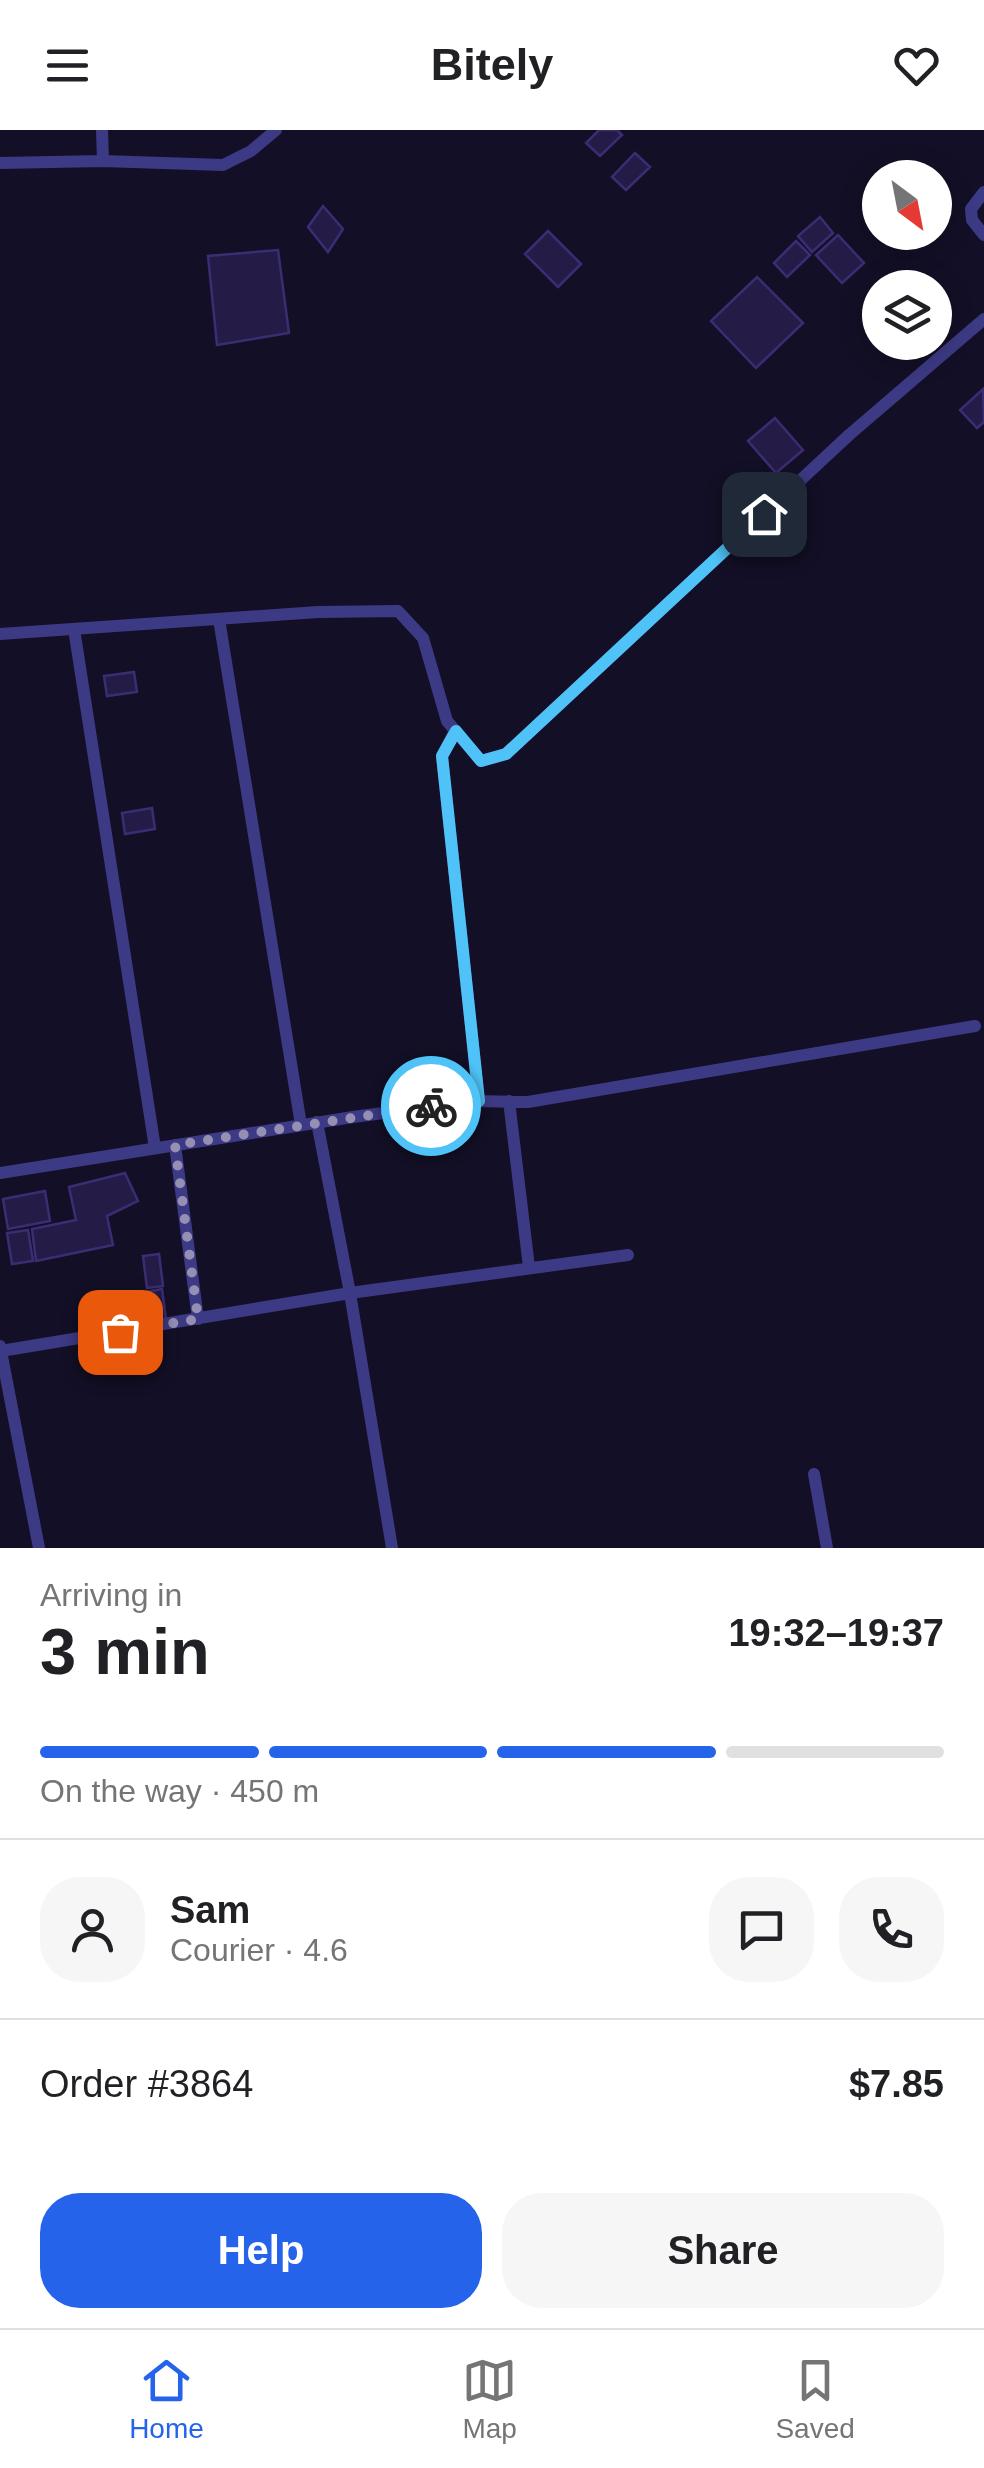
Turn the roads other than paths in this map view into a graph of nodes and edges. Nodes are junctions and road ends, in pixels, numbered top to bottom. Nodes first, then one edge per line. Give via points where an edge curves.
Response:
1 (102, 130) edge
2 (276, 130) edge
3 (103, 161) junction
4 (0, 163) edge
5 (984, 192) edge
6 (984, 235) edge
7 (984, 319) edge
8 (220, 619) junction
9 (74, 629) junction
10 (0, 634) edge
11 (456, 731) junction
12 (974, 1026) dead end
13 (479, 1101) junction
14 (509, 1101) junction
15 (316, 1122) junction
16 (301, 1125) junction
17 (175, 1145) junction
18 (156, 1148) junction
19 (0, 1173) edge
20 (628, 1255) dead end
21 (529, 1268) junction
22 (350, 1293) junction
23 (198, 1319) junction
24 (1, 1348) edge
25 (814, 1474) dead end
26 (40, 1548) edge
27 (392, 1548) edge
28 (827, 1548) edge

1 - 3 street
2 - 3 street via 224,165
3 - 4 street
5 - 6 street via 971,209
7 - 11 street via 849,434 506,754 481,761
8 - 9 street
8 - 11 street via 398,611 423,638 446,721
8 - 16 street
9 - 10 street
9 - 18 street
11 - 13 street via 442,756
12 - 14 street
13 - 14 street
13 - 15 street
14 - 21 street
15 - 16 street
15 - 22 street
16 - 17 street
17 - 18 street
17 - 23 street
18 - 19 street
20 - 21 street
21 - 22 street
22 - 23 street
22 - 27 street
23 - 24 street
24 - 26 street
25 - 28 street

